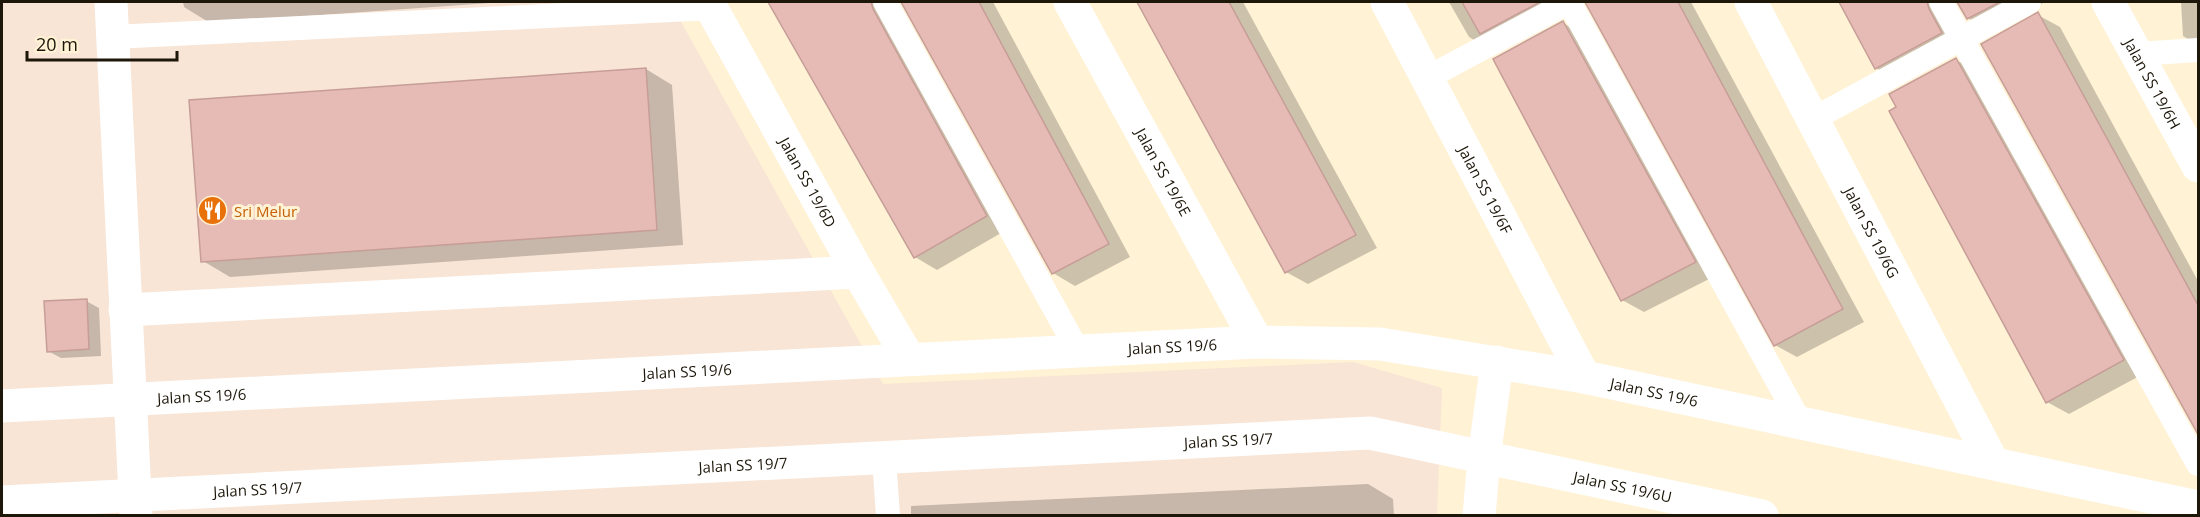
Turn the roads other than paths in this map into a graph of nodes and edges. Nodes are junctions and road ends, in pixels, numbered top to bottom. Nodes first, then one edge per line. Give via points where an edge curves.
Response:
1 (111, 2) edge
2 (885, 2) edge
3 (1070, 2) edge
4 (1387, 2) edge
5 (1569, 2) edge
6 (1751, 2) edge
7 (1941, 2) edge
8 (2030, 2) edge
9 (2108, 2) edge
10 (710, 5) edge
11 (113, 38) junction
12 (1961, 38) junction
13 (2199, 50) edge
14 (2137, 54) junction
15 (1427, 78) junction
16 (1813, 119) junction
17 (2199, 166) edge
18 (858, 272) junction
19 (125, 310) junction
20 (1257, 342) junction
21 (1078, 351) junction
22 (909, 360) junction
23 (1497, 362) junction
24 (1584, 377) junction
25 (130, 399) junction
26 (2, 406) edge
27 (1800, 422) junction
28 (884, 458) junction
29 (1484, 458) junction
30 (1993, 463) junction
31 (2199, 464) edge
32 (2, 502) edge
33 (136, 505) edge
34 (2199, 507) edge
35 (888, 516) edge
36 (1479, 516) edge
37 (1762, 516) edge

1 - 11 street
2 - 21 lane
3 - 20 street, Jalan SS 19/6E
4 - 15 street, Jalan SS 19/6F
5 - 15 lane
5 - 27 lane
6 - 16 street, Jalan SS 19/6G
7 - 12 lane
8 - 12 lane
9 - 14 street, Jalan SS 19/6H
10 - 11 lane
10 - 18 street, Jalan SS 19/6D
11 - 19 street
12 - 16 lane
12 - 31 lane
13 - 14 lane
14 - 17 street, Jalan SS 19/6H
15 - 24 street, Jalan SS 19/6F
16 - 30 street, Jalan SS 19/6G
18 - 19 street
18 - 22 street, Jalan SS 19/6D
19 - 25 street
20 - 21 street, Jalan SS 19/6
20 - 23 street, Jalan SS 19/6 via 1380,344
21 - 22 street, Jalan SS 19/6
22 - 25 street, Jalan SS 19/6
23 - 24 street, Jalan SS 19/6
23 - 29 street
24 - 27 street, Jalan SS 19/6
25 - 26 street, Jalan SS 19/6
25 - 33 street
27 - 30 street, Jalan SS 19/6
28 - 29 street, Jalan SS 19/7 via 1370,433
28 - 33 street, Jalan SS 19/7
28 - 35 lane
29 - 36 street
29 - 37 street, Jalan SS 19/6U
30 - 34 street, Jalan SS 19/6
32 - 33 street, Jalan SS 19/7

